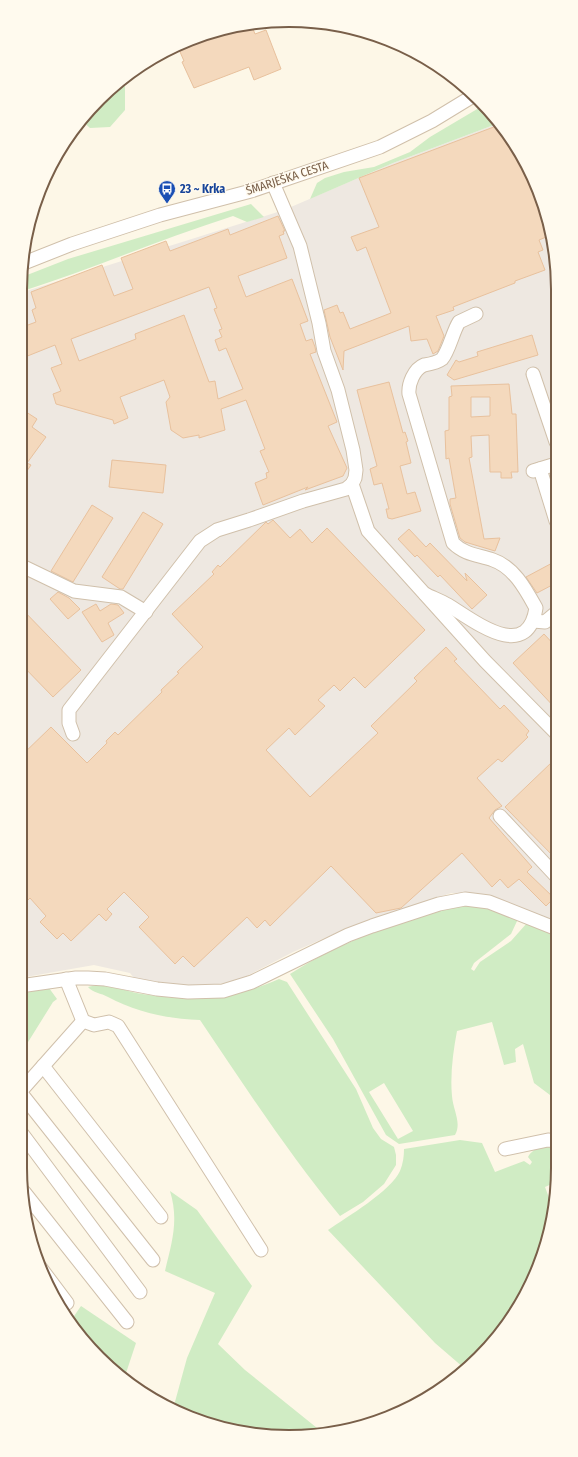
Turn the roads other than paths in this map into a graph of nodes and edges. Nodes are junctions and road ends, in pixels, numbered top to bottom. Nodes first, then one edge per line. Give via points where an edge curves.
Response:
1 (469, 99) edge
2 (273, 183) junction
3 (29, 261) edge
4 (476, 314) dead end
5 (533, 374) dead end
6 (551, 427) edge
7 (551, 466) edge
8 (352, 484) junction
9 (551, 508) edge
10 (27, 568) edge
11 (425, 594) junction
12 (146, 612) junction
13 (551, 617) edge
14 (534, 621) junction
15 (551, 728) edge
16 (73, 734) dead end
17 (500, 816) dead end
18 (551, 871) edge
19 (551, 927) edge
20 (66, 979) junction
21 (27, 985) edge
22 (83, 1021) junction
23 (43, 1066) junction
24 (27, 1084) edge
25 (27, 1101) edge
26 (551, 1140) edge
27 (27, 1141) edge
28 (505, 1148) dead end
29 (29, 1198) edge
30 (161, 1216) dead end
31 (261, 1250) dead end
32 (152, 1260) dead end
33 (57, 1290) edge
34 (140, 1292) dead end
35 (67, 1303) dead end
36 (127, 1322) dead end

1 - 2 street, ŠMARJEŠKA CESTA via 432,121 380,147
2 - 3 street, ŠMARJEŠKA CESTA via 160,215
2 - 8 street via 300,246 324,351 338,390 356,470
4 - 14 street via 459,322 442,358 422,366 413,376 408,385 409,394 453,543 459,549 494,560 510,571 536,608
5 - 6 street
7 - 9 street via 536,470
8 - 11 street via 368,531
8 - 12 street via 346,489 217,530 200,541
10 - 12 street via 74,591 121,597
11 - 14 street via 501,635 529,630
11 - 15 street via 485,661
12 - 16 street via 69,710 69,724
13 - 14 street via 545,622
17 - 18 street
19 - 20 street via 489,902 465,899 439,904 348,935 252,982 223,991 188,992 105,979
20 - 21 street
20 - 22 street
22 - 23 street
22 - 31 street via 94,1025 109,1022 118,1026
23 - 24 street
23 - 30 street
25 - 32 street
26 - 28 street
27 - 34 street
29 - 36 street
33 - 35 street

